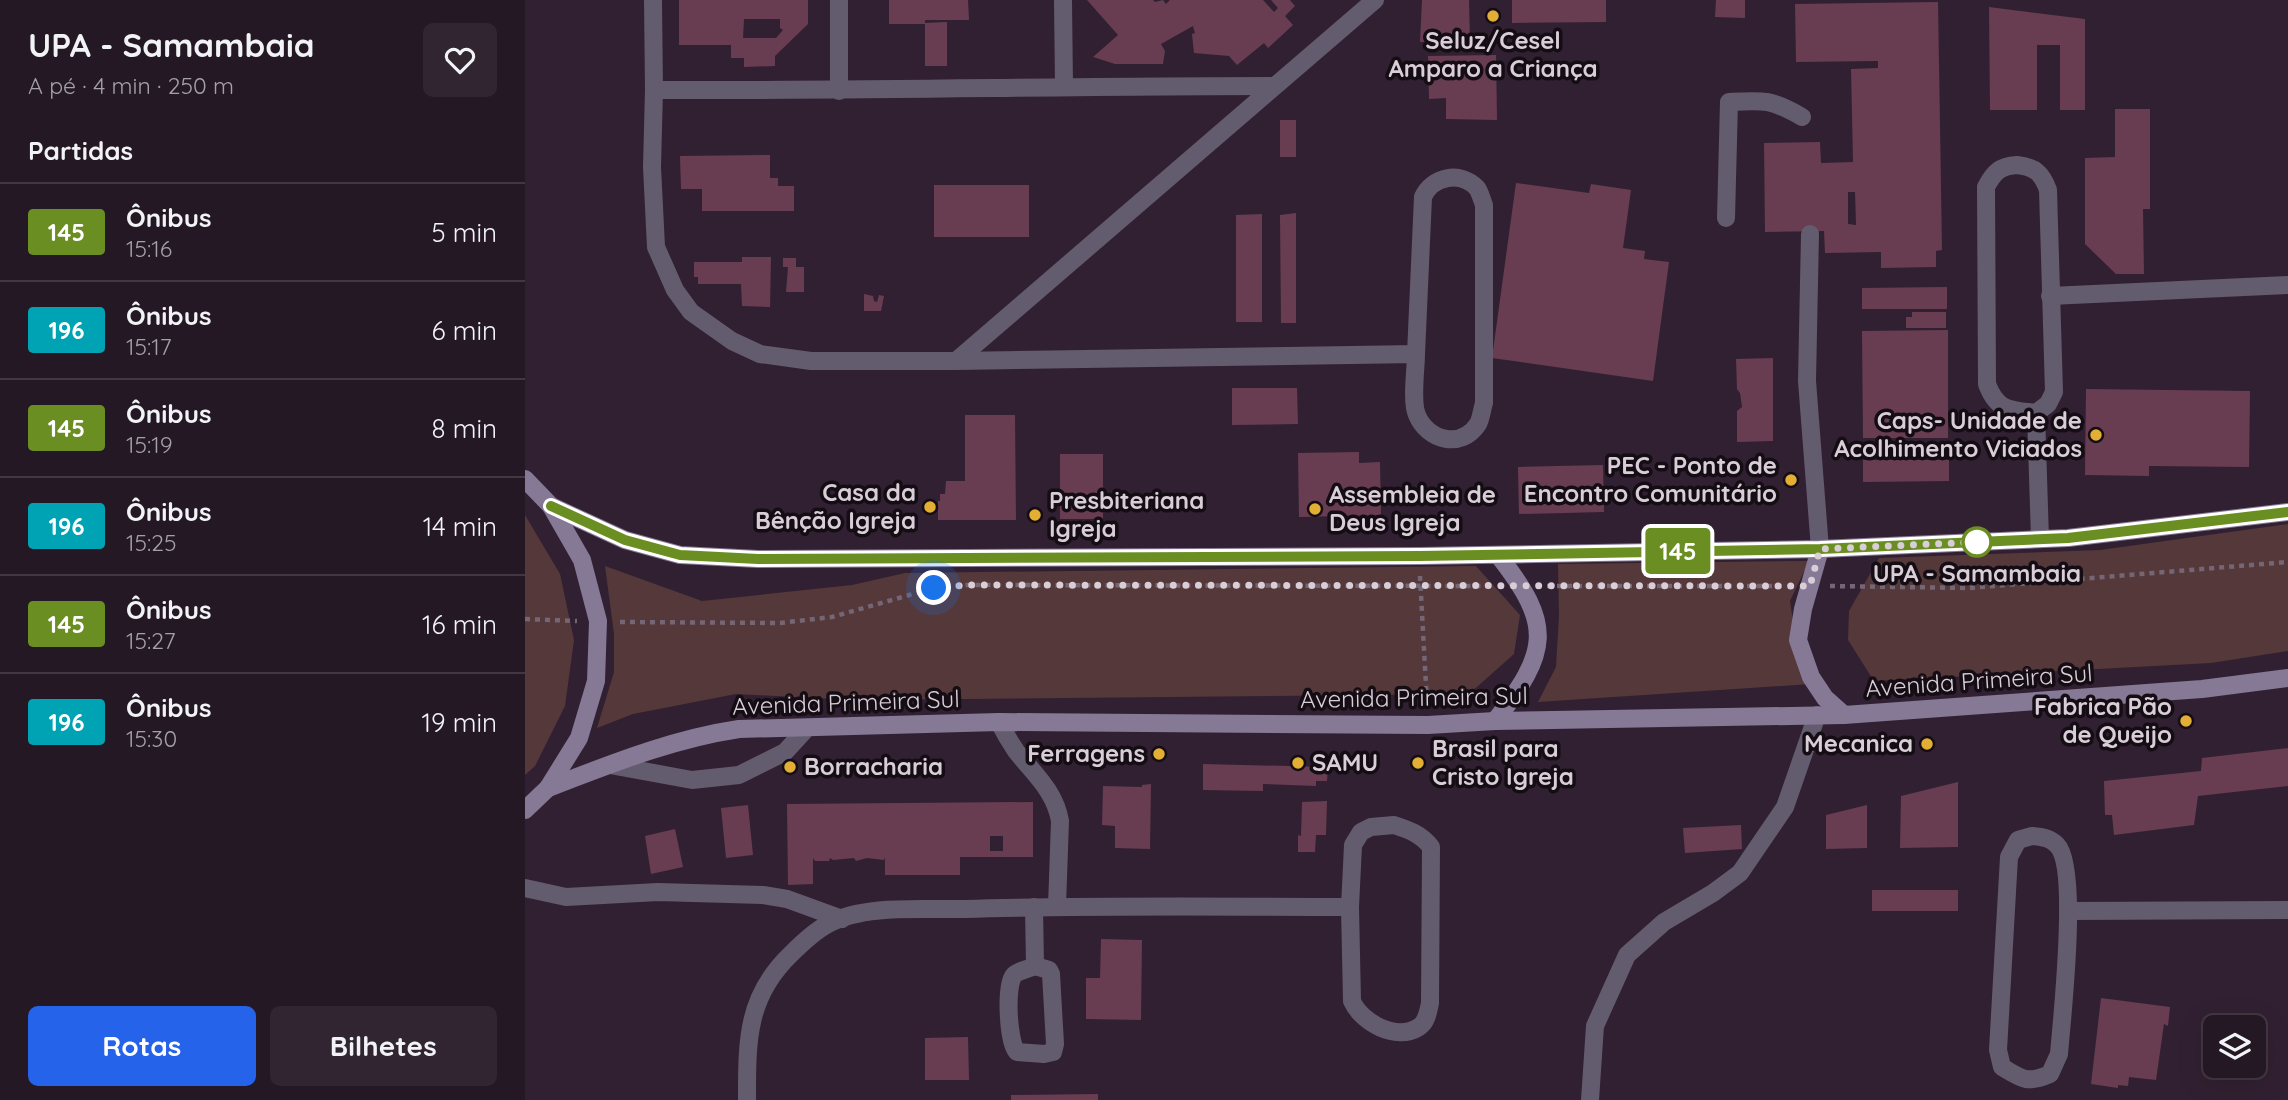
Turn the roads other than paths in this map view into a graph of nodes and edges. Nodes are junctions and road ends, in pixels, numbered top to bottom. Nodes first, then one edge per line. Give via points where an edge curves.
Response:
1 (653, 0) edge
2 (839, 0) edge
3 (1063, 0) edge
4 (1374, 0) edge
5 (1064, 86) junction
6 (1274, 86) junction
7 (654, 89) junction
8 (839, 91) junction
9 (1802, 117) dead end
10 (1725, 218) dead end
11 (1810, 234) dead end
12 (2288, 285) edge
13 (2050, 296) junction
14 (1416, 354) junction
15 (956, 361) junction
16 (2036, 413) junction
17 (525, 479) edge
18 (551, 506) junction
19 (2288, 512) edge
20 (2040, 539) junction
21 (1820, 549) junction
22 (1498, 555) junction
23 (2288, 678) edge
24 (1817, 715) junction
25 (1844, 715) junction
26 (1495, 721) junction
27 (999, 722) junction
28 (807, 728) junction
29 (610, 765) junction
30 (548, 788) junction
31 (525, 810) edge
32 (525, 888) edge
33 (1057, 906) junction
34 (1034, 907) junction
35 (1350, 907) junction
36 (2288, 909) edge
37 (2068, 911) junction
38 (842, 919) junction
39 (1035, 966) junction
40 (747, 1100) edge
41 (1590, 1100) edge

1 - 7 street
2 - 8 street
3 - 5 street
4 - 6 street
5 - 6 street
5 - 8 street
6 - 15 street
7 - 8 street
7 - 15 street via 656,247 675,290 691,312 760,354 811,361
9 - 10 street via 1763,100 1729,102
11 - 21 street via 1807,380
12 - 13 street
13 - 16 street via 2054,392
13 - 16 street via 2048,190 2043,176 2031,167 2003,166 1986,187 1987,384 1992,398 2008,410
14 - 14 street via 1423,197 1436,180 1466,181 1477,189 1484,205 1484,403 1478,424 1462,439 1441,440 1415,413
14 - 15 street
16 - 20 street
17 - 18 main road
18 - 22 main road via 625,540 680,555 758,559
18 - 30 main road via 582,561 598,621 596,681 579,737
19 - 20 main road
20 - 21 main road
21 - 22 main road
21 - 25 main road via 1798,640 1811,677
22 - 26 main road via 1535,612 1537,653 1524,684
23 - 25 main road, Avenida Primeira Sul via 2202,689
24 - 25 main road, Avenida Primeira Sul
24 - 26 main road, Avenida Primeira Sul
24 - 41 street via 1785,807 1740,873 1664,922 1627,955 1595,1026
26 - 27 main road, Avenida Primeira Sul via 1429,725
27 - 28 main road, Avenida Primeira Sul
27 - 33 street via 1057,808
28 - 29 main road, Avenida Primeira Sul via 700,735
28 - 29 street via 785,752 739,775 692,780
29 - 30 main road, Avenida Primeira Sul
30 - 31 main road
32 - 38 street via 566,897 658,892 763,895
33 - 34 street
33 - 35 street
34 - 38 street via 861,912
34 - 39 street
35 - 35 street via 1352,1001 1357,1013 1389,1030 1420,1027 1430,1003 1431,848 1424,838 1394,825 1361,832 1353,845
36 - 37 street
37 - 37 street via 2066,867 2058,846 2047,838 2018,840 2009,856 1998,1050 2002,1068 2023,1080 2050,1074 2059,1054
38 - 40 street via 800,945 776,967 761,991 750,1022
39 - 39 street via 1015,974 1008,991 1011,1044 1017,1052 1044,1054 1053,1052 1055,1044 1051,974

